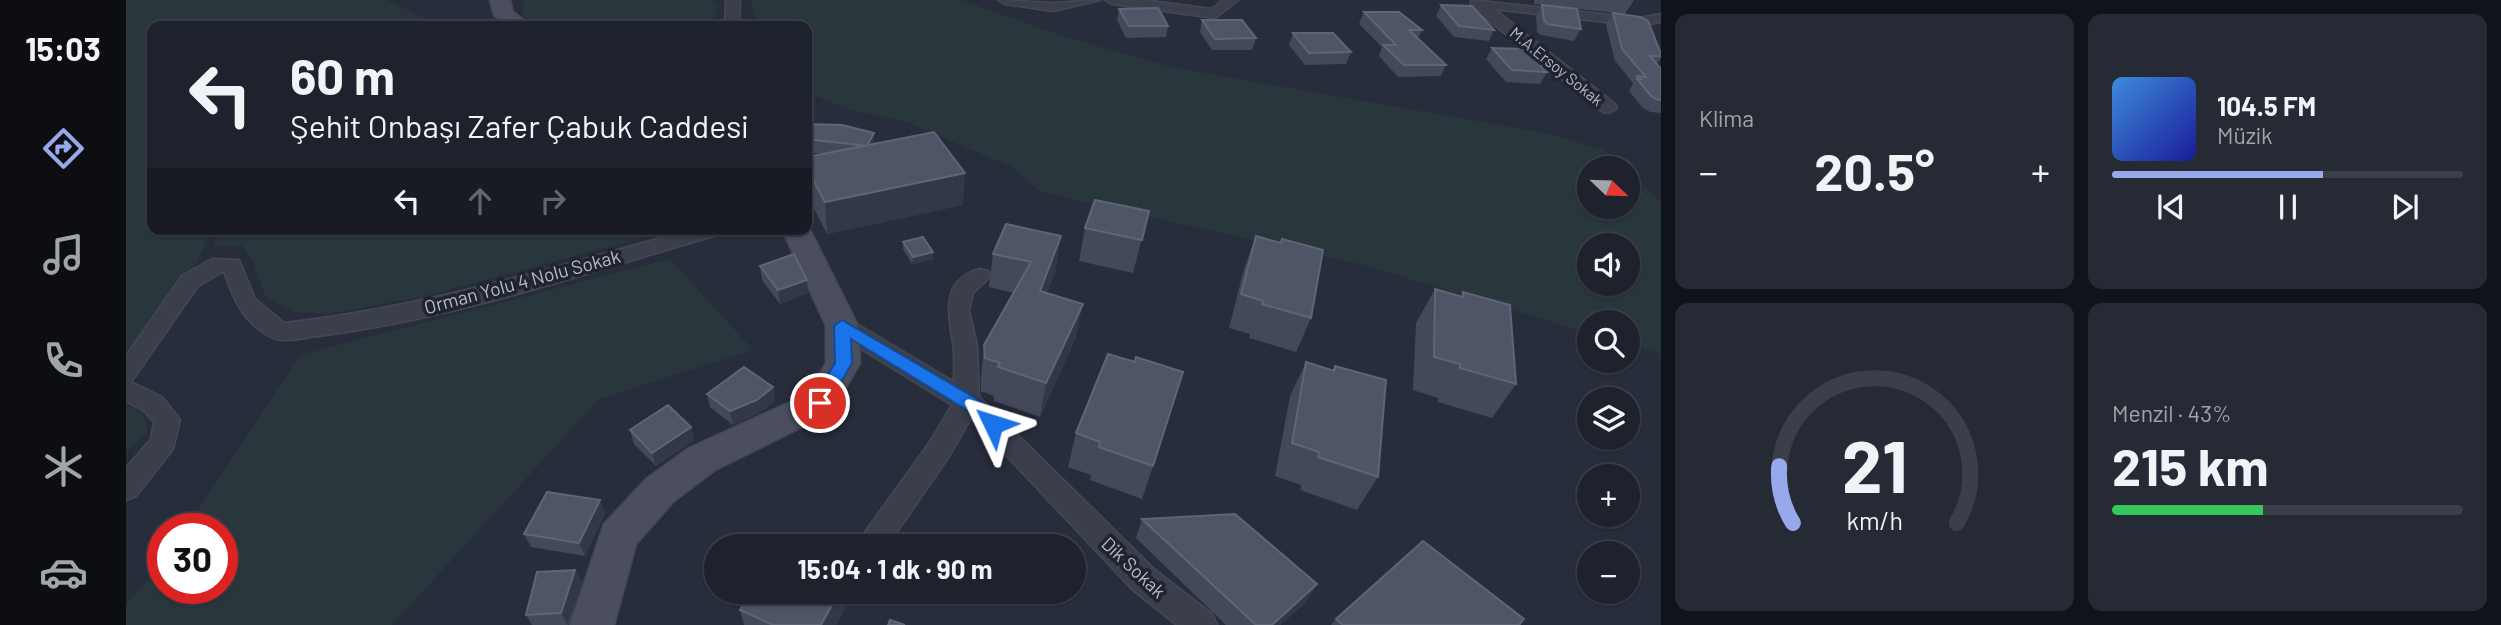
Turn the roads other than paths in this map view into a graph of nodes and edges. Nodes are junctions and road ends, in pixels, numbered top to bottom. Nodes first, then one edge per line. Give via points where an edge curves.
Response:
1 (500, 0) edge
2 (733, 0) edge
3 (1004, 0) edge
4 (1093, 0) edge
5 (1112, 0) edge
6 (1231, 0) edge
7 (1474, 1) edge
8 (1661, 18) edge
9 (513, 21) edge
10 (732, 21) edge
11 (1639, 22) junction
12 (1661, 26) edge
13 (1609, 108) dead end
14 (696, 235) edge
15 (799, 235) edge
16 (980, 276) dead end
17 (842, 326) junction
18 (126, 375) edge
19 (126, 390) edge
20 (967, 401) junction
21 (126, 488) edge
22 (879, 534) edge
23 (592, 625) edge
24 (1201, 625) edge

1 - 9 street via 504,15
2 - 10 street
3 - 4 street via 1053,7
5 - 6 street via 1215,14
7 - 11 street
7 - 13 street, M.A.Ersoy Sokak
8 - 11 street
11 - 12 street
14 - 18 street, Orman Yolu 4 Nolu Sokak via 442,303 325,328 280,332 258,317 240,292 231,265 220,264 190,281
15 - 17 street
16 - 20 street via 963,290 958,311 965,345
17 - 20 street, Dik Sokak
17 - 23 street via 843,363 820,403 702,459 660,489 618,536
19 - 21 street via 153,404 167,419 164,442
20 - 22 street via 939,450
20 - 24 street, Dik Sokak via 1144,580

